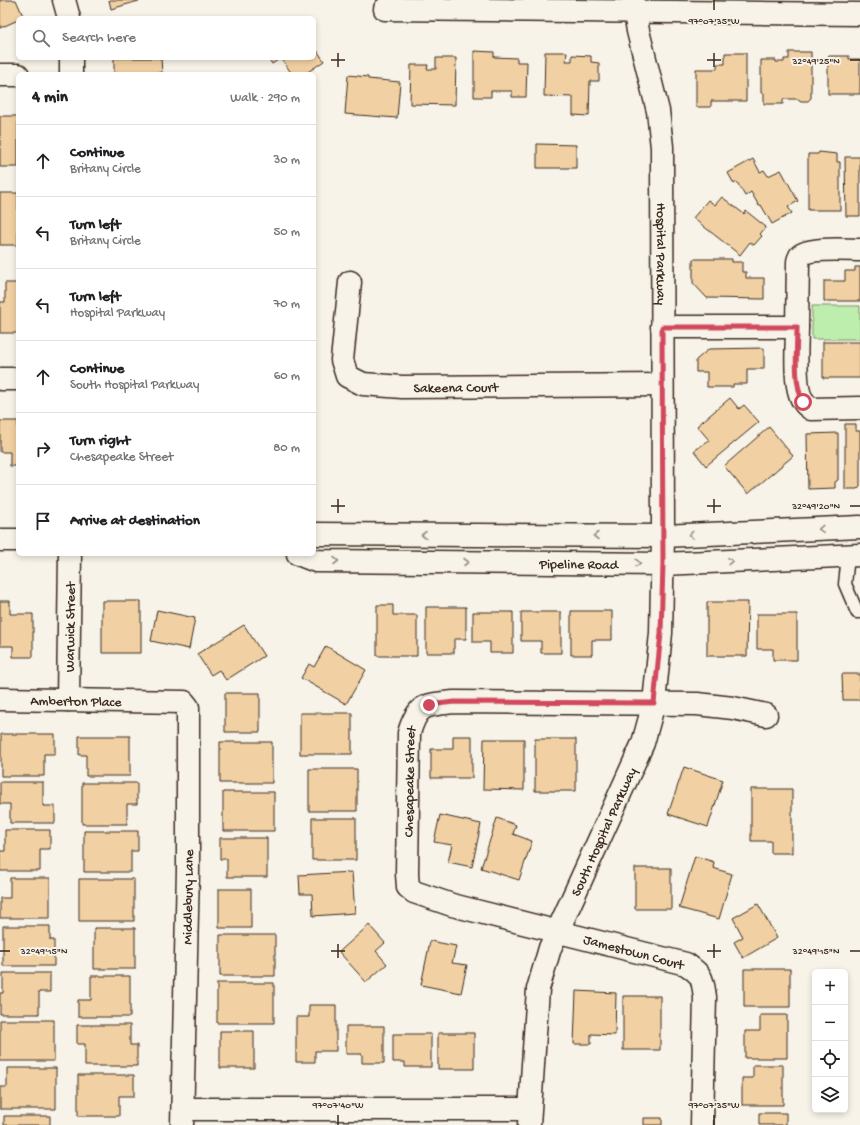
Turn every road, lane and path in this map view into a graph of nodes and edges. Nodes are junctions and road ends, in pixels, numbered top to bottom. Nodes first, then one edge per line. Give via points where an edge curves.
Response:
1 (64, 0) edge
2 (634, 6) edge
3 (385, 9) dead end
4 (860, 14) edge
5 (68, 16) edge
6 (71, 60) edge
7 (71, 72) edge
8 (0, 75) edge
9 (16, 75) edge
10 (860, 250) edge
11 (350, 282) dead end
12 (662, 327) junction
13 (797, 327) junction
14 (0, 379) edge
15 (16, 379) edge
16 (662, 385) junction
17 (860, 408) edge
18 (860, 527) edge
19 (316, 534) edge
20 (663, 536) junction
21 (0, 540) edge
22 (16, 540) edge
23 (70, 556) edge
24 (303, 556) edge
25 (854, 556) edge
26 (663, 564) junction
27 (860, 612) edge
28 (0, 699) edge
29 (68, 700) junction
30 (152, 701) joint
31 (654, 703) junction
32 (766, 715) dead end
33 (558, 931) junction
34 (182, 1117) edge
35 (529, 1117) edge
36 (702, 1125) edge

1 - 5 street
2 - 3 street
2 - 4 street
2 - 12 street, Hospital Parkway via 658,111 662,147
6 - 7 street
8 - 9 street
10 - 13 street via 818,250 800,256 797,266
11 - 16 street, Sakeena Court via 342,360 347,376 363,384 402,387
12 - 13 street
12 - 16 street, Hospital Parkway
13 - 17 street via 797,381 803,402 811,408
14 - 15 street
16 - 20 street, Hospital Parkway
18 -> 20 street, Pipeline Road
20 -> 19 street, Pipeline Road
20 - 26 street, South Hospital Parkway
21 - 22 street
23 - 29 street, Warwick Street
24 -> 26 street, Pipeline Road via 316,561
26 -> 25 street, Pipeline Road
25 - 27 lane via 846,584 857,612
26 - 31 street, South Hospital Parkway via 661,633
28 - 29 street, Amberton Place
29 - 30 street, Amberton Place
30 - 34 street, Middlebury Lane via 184,702 188,707 188,870
31 - 32 street via 697,704
31 - 33 street, South Hospital Parkway via 643,743
31 - 33 street, Chesapeake Street via 454,702 429,705 420,710 414,718 409,732 408,887 414,892 452,905
33 - 35 street, South Hospital Parkway via 550,948 538,989
33 - 36 street, Jamestown Court via 686,964 703,979 705,997
34 - 35 street

